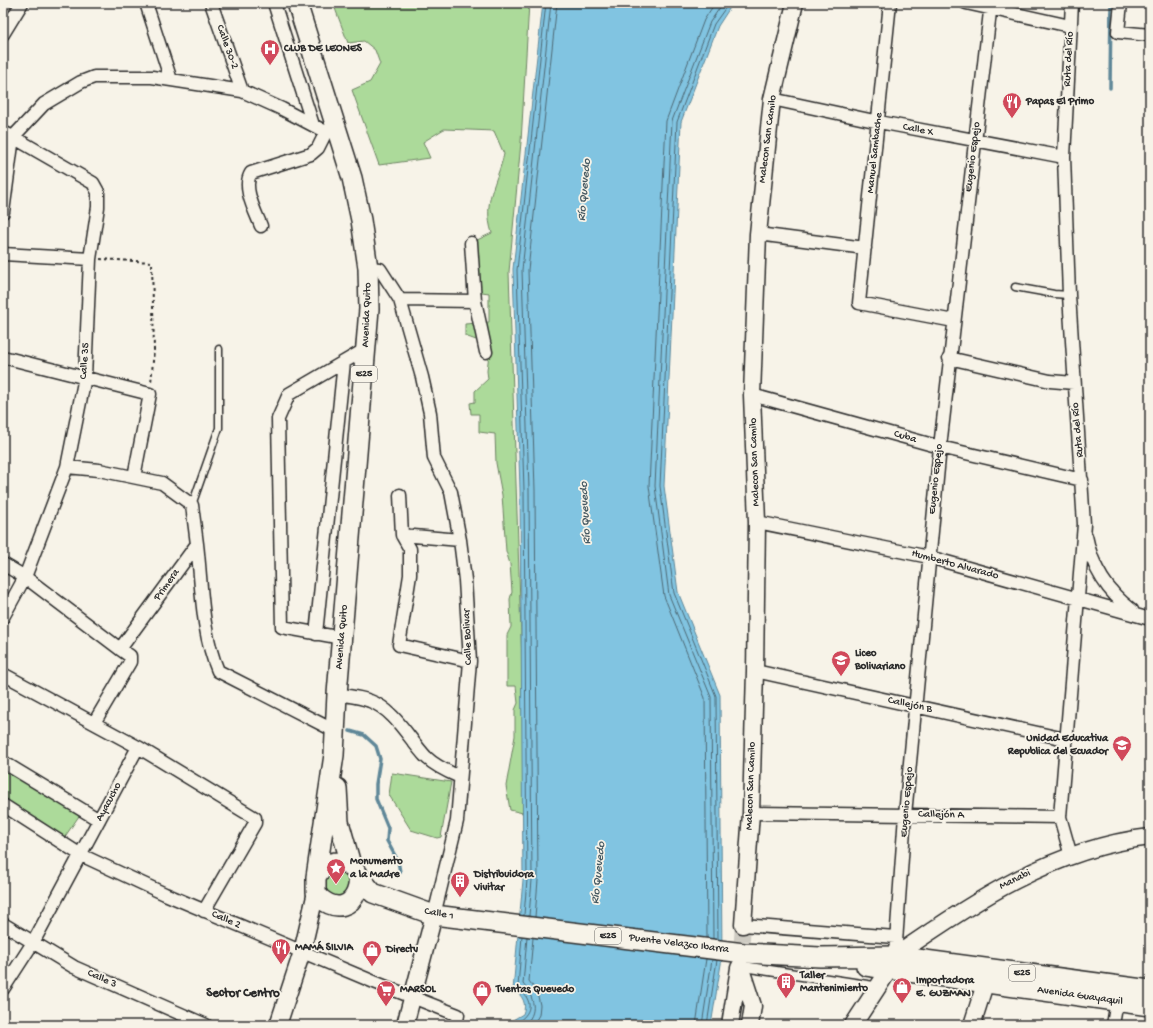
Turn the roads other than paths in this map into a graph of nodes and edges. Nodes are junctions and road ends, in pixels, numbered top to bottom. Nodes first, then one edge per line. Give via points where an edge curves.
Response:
1 (22, 3) edge
2 (146, 3) edge
3 (211, 3) edge
4 (274, 3) edge
5 (297, 3) edge
6 (795, 3) edge
7 (890, 3) edge
8 (966, 3) edge
9 (1072, 3) edge
10 (1120, 3) edge
11 (991, 6) edge
12 (1070, 26) junction
13 (3, 34) edge
14 (1150, 35) edge
15 (171, 80) junction
16 (242, 91) junction
17 (772, 99) junction
18 (879, 122) junction
19 (313, 125) junction
20 (331, 130) junction
21 (8, 135) edge
22 (975, 140) junction
23 (1064, 157) junction
24 (3, 209) edge
25 (260, 226) dead end
26 (758, 234) junction
27 (471, 243) dead end
28 (865, 248) junction
29 (3, 254) edge
30 (90, 259) junction
31 (368, 268) junction
32 (1015, 287) dead end
33 (1069, 295) junction
34 (400, 300) junction
35 (475, 301) junction
36 (954, 321) junction
37 (219, 349) dead end
38 (366, 349) junction
39 (486, 352) dead end
40 (3, 358) edge
41 (949, 358) junction
42 (344, 362) junction
43 (85, 377) junction
44 (1074, 383) junction
45 (752, 395) junction
46 (940, 447) junction
47 (67, 467) junction
48 (134, 478) junction
49 (1082, 480) junction
50 (400, 495) dead end
51 (192, 505) junction
52 (757, 522) junction
53 (1084, 524) junction
54 (402, 535) junction
55 (460, 540) junction
56 (197, 544) junction
57 (929, 557) junction
58 (3, 564) edge
59 (25, 577) junction
60 (1078, 598) junction
61 (1138, 614) junction
62 (3, 617) edge
63 (1150, 619) edge
64 (316, 634) junction
65 (342, 638) junction
66 (120, 649) junction
67 (470, 661) junction
68 (755, 671) junction
69 (3, 674) edge
70 (337, 694) junction
71 (915, 706) junction
72 (94, 723) junction
73 (335, 731) junction
74 (1065, 739) junction
75 (138, 747) junction
76 (334, 755) junction
77 (3, 762) edge
78 (460, 777) junction
79 (3, 805) edge
80 (751, 813) junction
81 (905, 815) junction
82 (1060, 817) junction
83 (99, 820) junction
84 (1150, 837) edge
85 (80, 855) junction
86 (1071, 856) junction
87 (354, 871) junction
88 (316, 884) junction
89 (352, 900) junction
90 (393, 901) junction
91 (204, 911) junction
92 (434, 915) junction
93 (487, 921) joint
94 (3, 924) edge
95 (743, 925) joint
96 (895, 937) junction
97 (34, 942) junction
98 (302, 952) junction
99 (776, 955) joint
100 (892, 963) junction
101 (740, 966) junction
102 (985, 984) junction
103 (877, 987) junction
104 (3, 989) edge
105 (1150, 990) edge
106 (413, 997) junction
107 (1117, 1001) junction
108 (1150, 1006) edge
109 (457, 1020) edge
110 (206, 1025) edge
111 (278, 1025) edge
112 (405, 1025) edge
113 (730, 1025) edge
114 (750, 1025) edge
115 (853, 1025) edge
116 (972, 1025) edge
117 (1113, 1025) edge

1 - 13 street
2 - 15 street
3 - 16 street, Calle 30-2
4 - 19 street
5 - 20 highway, Avenida Quito / E25
6 - 17 main road, Malecon San Camilo
7 - 18 street, Manuel Sambache
8 - 11 street
9 - 12 street, Ruta del Río
10 - 14 street via 1118,32
11 - 12 street
11 - 22 street, Eugenio Espejo
12 - 23 street, Ruta del Río
15 - 16 street
15 - 21 street via 152,77 94,77 44,104
16 - 19 street
17 - 18 street, Calle X
17 - 26 main road, Malecon San Camilo
18 - 22 street, Calle X
18 - 28 street, Manuel Sambache
19 - 20 street
20 - 25 street via 311,154 251,173 248,188
20 - 31 highway, Avenida Quito / E25 via 352,178
21 - 24 street
21 - 30 street, Calle 35 via 93,183 98,192 98,207
22 - 23 street, Calle X
22 - 36 street, Eugenio Espejo
23 - 33 street, Ruta del Río
26 - 28 street
26 - 45 main road, Malecon San Camilo
27 - 35 street
28 - 36 street, Manuel Sambache via 859,303
29 - 30 street
30 - 43 street, Calle 35
31 - 34 street, Calle Bolivar via 380,269
31 - 38 highway, Avenida Quito / E25 via 369,309
32 - 33 lane
33 - 44 street, Ruta del Río
34 - 35 street
34 - 55 street, Calle Bolivar via 428,406 434,458 450,492
35 - 39 street
36 - 41 street, Eugenio Espejo
37 - 51 lane via 219,428
38 - 42 street
38 - 65 highway, Avenida Quito / E25
40 - 43 street
41 - 44 street via 1050,381
41 - 46 street, Eugenio Espejo
42 - 64 street
42 - 64 street via 290,394 278,419 282,627
43 - 47 street, Calle 35
43 - 48 street via 150,394
44 - 49 street, Ruta del Río
45 - 46 street, Cuba
45 - 52 main road, Malecon San Camilo
46 - 49 street, Cuba
46 - 57 street, Eugenio Espejo
47 - 48 street via 99,470
47 - 59 street, Calle 35
48 - 51 street via 162,483
49 - 53 street, Ruta del Río
50 - 54 street
51 - 56 street
52 - 57 street, Humberto Alvarado
52 - 68 main road, Malecon San Camilo
53 - 60 street, Ruta del Río
53 - 61 street via 1093,562 1101,577 1121,602
54 - 55 street
54 - 67 street via 410,549 410,575 400,645
55 - 67 street, Calle Bolivar
56 - 66 street, Primera
56 - 73 street via 207,637 218,671
57 - 60 street, Humberto Alvarado
57 - 71 street, Eugenio Espejo
58 - 59 street
59 - 62 street, Calle 35
59 - 66 street
60 - 61 street, Humberto Alvarado
60 - 74 street, Ruta del Río
61 - 63 street, Humberto Alvarado
64 - 65 street
65 - 70 highway, Avenida Quito / E25
66 - 72 street via 130,656 130,662
67 - 78 street, Calle Bolivar
68 - 71 street, Callejón B
68 - 80 main road, Malecon San Camilo
69 - 72 street
70 - 73 highway, Avenida Quito / E25
70 - 78 street via 371,701 402,724 426,757
71 - 74 street, Callejón B
71 - 81 street, Eugenio Espejo
72 - 75 street
73 - 76 highway, Avenida Quito / E25
74 - 82 street, Ruta del Río
75 - 83 street, Ayacucho
75 - 91 street via 255,818 255,823
76 - 87 highway, Avenida Quito / E25 via 339,822
76 - 88 highway, Avenida Quito / E25
77 - 83 street
78 - 92 street, Calle Bolivar via 457,822
79 - 85 street, Calle 2
80 - 81 street, Callejón A
80 - 95 main road, Malecon San Camilo
81 - 82 street, Callejón A
81 - 96 street, Eugenio Espejo
82 - 86 street, Ruta del Río
83 - 85 street, Ayacucho
84 - 86 main road, Manabi
85 - 91 street, Calle 2
85 - 97 street, Ayacucho
86 - 100 main road, Manabi via 996,889
87 - 88 highway via 346,864 332,863 320,870
87 - 89 highway, E25 via 359,888
87 - 90 highway, Calle 1 / E25 via 373,893
88 - 89 highway, E25 via 320,898 333,906 346,904
88 - 98 main road
89 - 90 highway, Calle 1 / E25
90 - 92 highway, Calle 1 / E25
91 - 98 street, Calle 2
92 - 93 highway, Calle 1 / E25
92 - 106 main road, Calle Bolivar
93 - 99 highway, Puente Velazco Ibarra / E25
94 - 97 street, Calle 3
95 - 96 street
96 - 100 street, Eugenio Espejo
97 - 104 street, Ayacucho
97 - 110 street, Calle 3 via 74,967
98 - 106 street, Calle 2
98 - 111 main road
99 - 100 highway, Avenida Guayaquil / E25
100 - 102 highway, Avenida Guayaquil / E25
100 - 103 main road
100 - 105 highway, Avenida Guayaquil / E25
101 - 103 street
101 - 113 main road
101 - 114 main road via 752,1006
102 - 107 highway, Avenida Guayaquil / E25
102 - 116 main road
103 - 115 main road
106 - 109 street, Calle 2
106 - 112 main road, Calle Bolivar
107 - 108 highway, Avenida Guayaquil / E25
107 - 117 street

